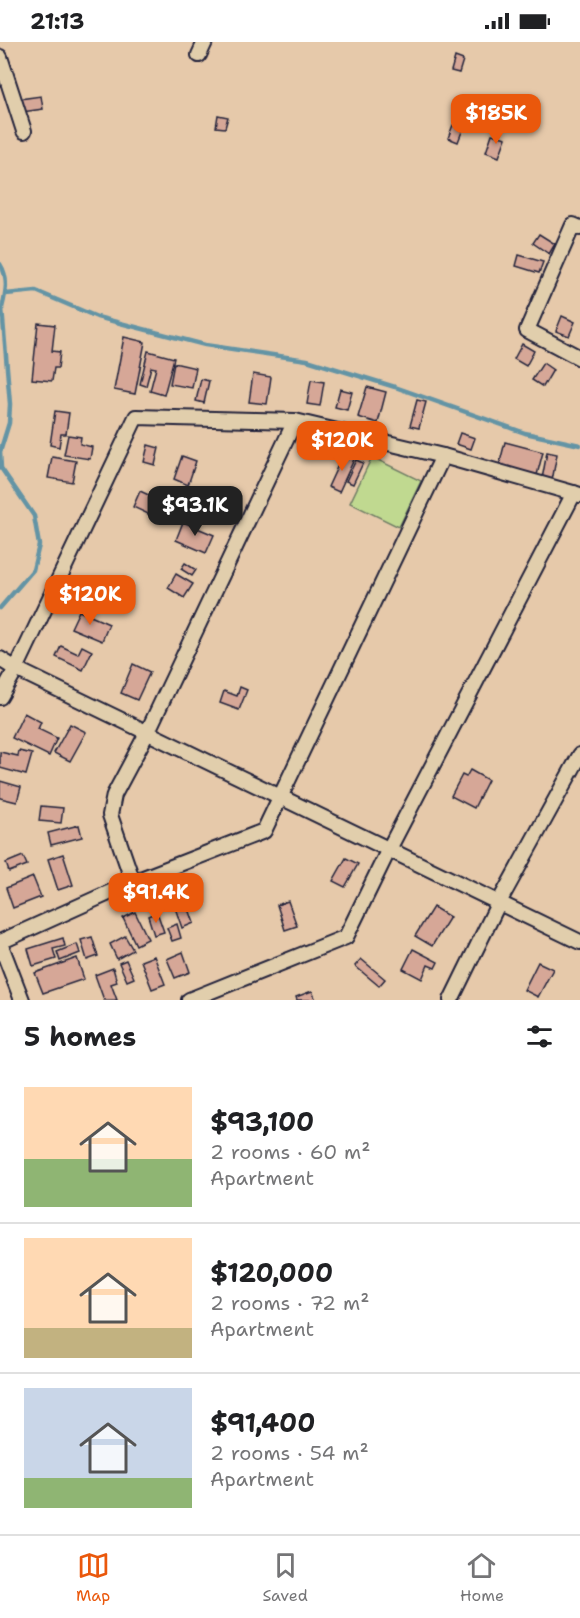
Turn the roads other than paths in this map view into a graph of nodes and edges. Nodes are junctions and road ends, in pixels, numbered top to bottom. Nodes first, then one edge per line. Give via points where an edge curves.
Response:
1 (205, 42) edge
2 (199, 55) dead end
3 (0, 57) edge
4 (24, 131) dead end
5 (580, 228) edge
6 (580, 357) edge
7 (296, 422) junction
8 (442, 456) junction
9 (577, 494) edge
10 (0, 659) edge
11 (16, 669) junction
12 (0, 697) edge
13 (147, 733) junction
14 (580, 755) edge
15 (281, 798) junction
16 (389, 849) junction
17 (133, 882) junction
18 (498, 904) junction
19 (0, 942) edge
20 (580, 942) edge
21 (22, 1000) edge
22 (189, 1000) edge
23 (451, 1000) edge

1 - 2 street
3 - 4 street
5 - 6 street via 573,225 527,330
7 - 8 street
7 - 11 street via 136,417
7 - 13 street
8 - 9 street
8 - 15 street
9 - 16 street
10 - 11 street
11 - 12 street
11 - 13 street
13 - 15 street
13 - 17 street via 114,795 110,816
14 - 18 street
15 - 16 street
15 - 17 street via 264,831
16 - 18 street
16 - 22 street via 346,937
17 - 19 street
18 - 20 street
18 - 23 street
19 - 21 street

